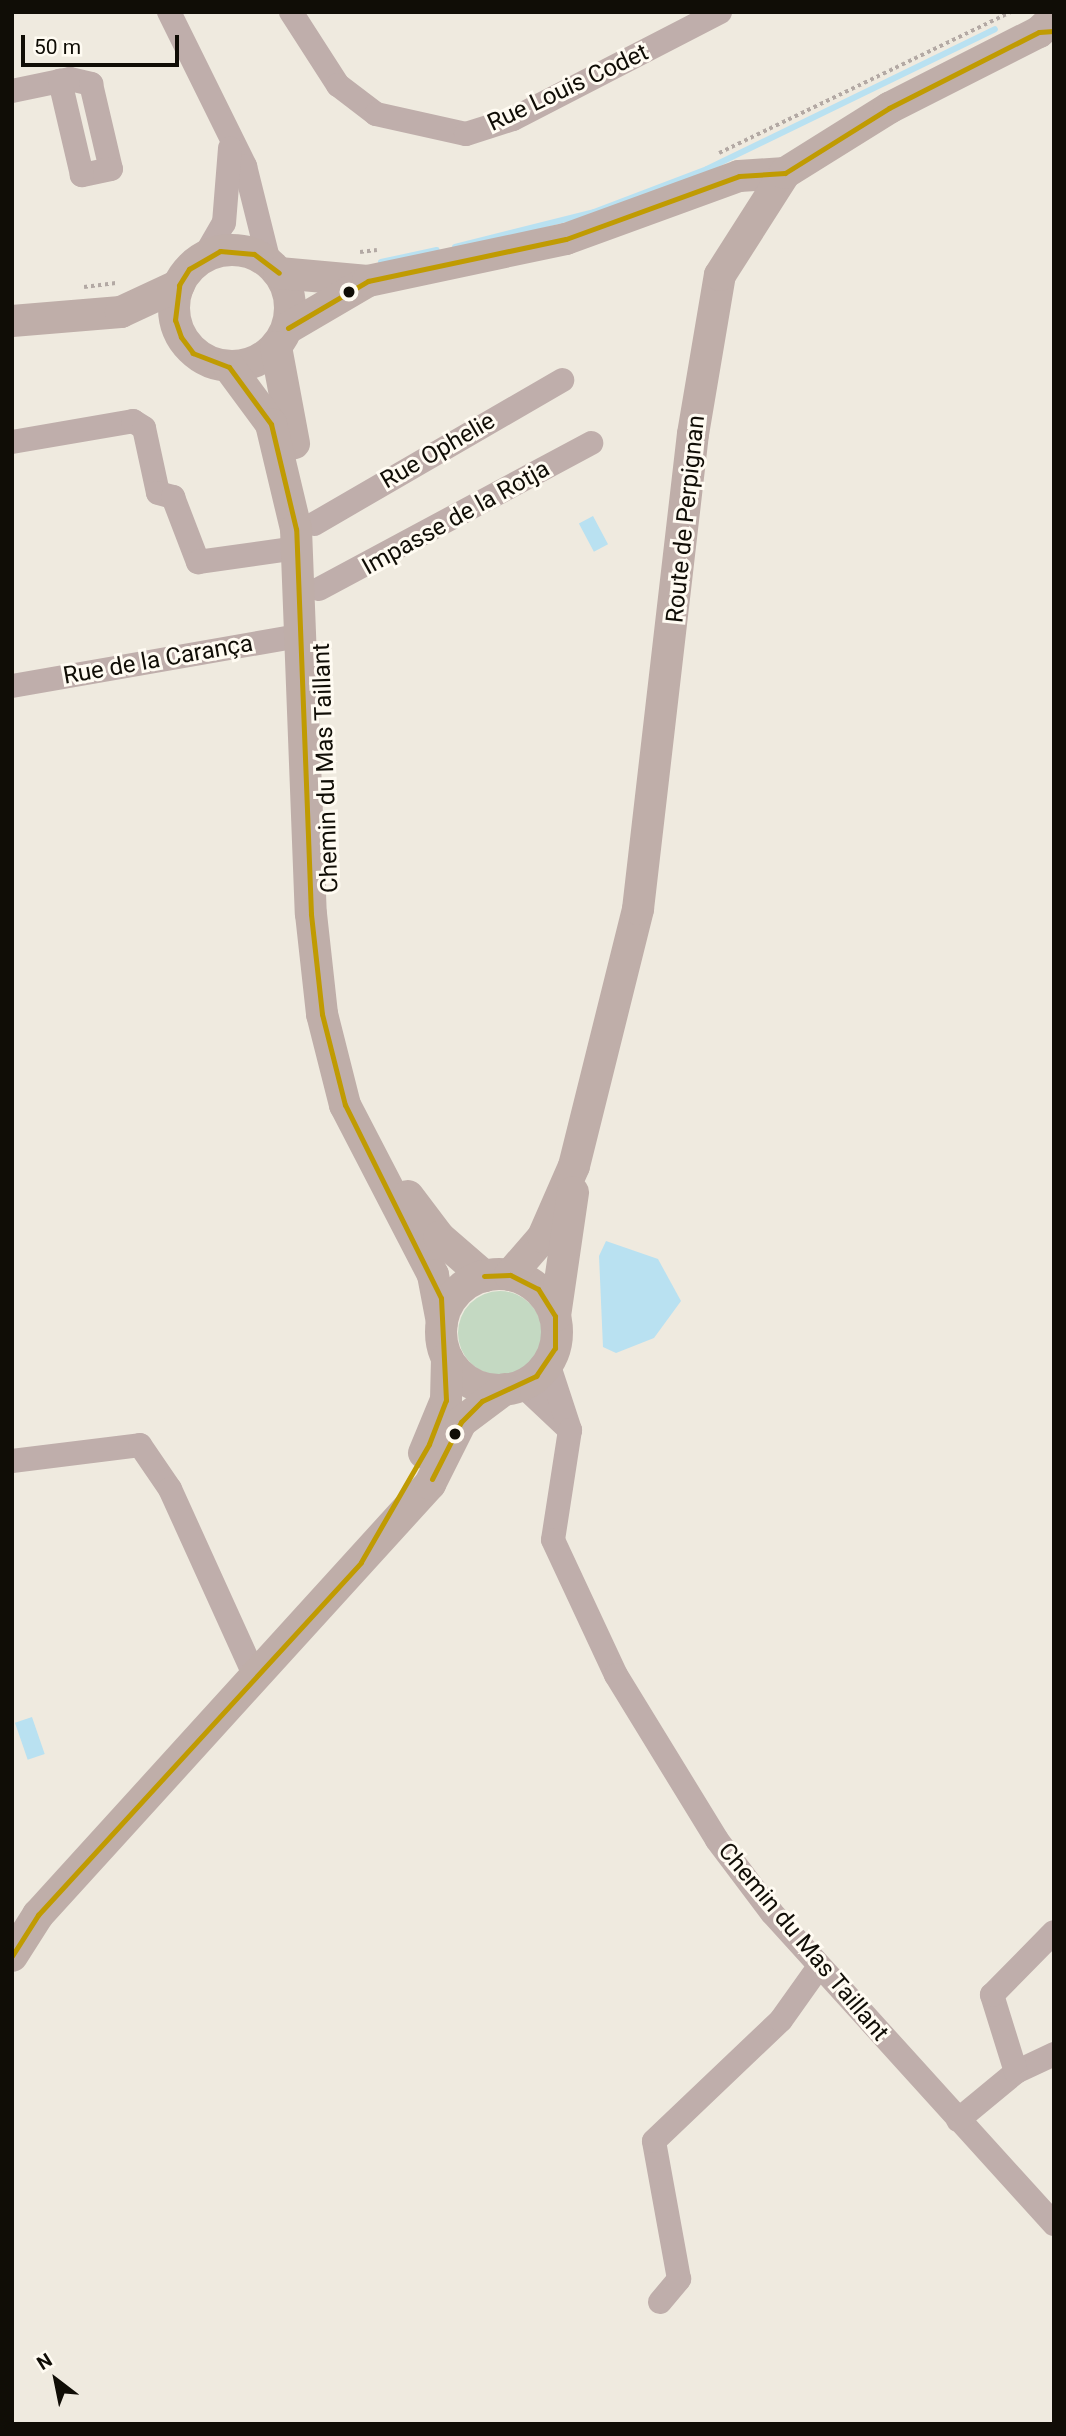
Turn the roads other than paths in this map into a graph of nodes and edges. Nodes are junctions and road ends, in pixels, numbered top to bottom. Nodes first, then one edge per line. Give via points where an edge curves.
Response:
1 (169, 12) edge
2 (291, 12) edge
3 (719, 13) edge
4 (1049, 27) edge
5 (60, 81) dead end
6 (12, 91) edge
7 (230, 137) junction
8 (711, 172) junction
9 (785, 173) junction
10 (752, 216) junction
11 (204, 257) junction
12 (274, 268) junction
13 (368, 281) junction
14 (179, 285) junction
15 (121, 312) junction
16 (12, 321) edge
17 (181, 337) junction
18 (282, 338) junction
19 (229, 367) junction
20 (562, 380) dead end
21 (12, 442) edge
22 (591, 443) dead end
23 (306, 536) junction
24 (319, 589) junction
25 (304, 635) junction
26 (12, 686) edge
27 (574, 1166) junction
28 (497, 1275) junction
29 (555, 1315) junction
30 (442, 1322) junction
31 (447, 1358) junction
32 (548, 1363) junction
33 (513, 1387) junction
34 (570, 1430) junction
35 (12, 1461) edge
36 (361, 1562) junction
37 (255, 1676) junction
38 (1054, 1932) edge
39 (12, 1956) edge
40 (818, 1968) junction
41 (1054, 2053) edge
42 (1016, 2072) junction
43 (958, 2120) junction
44 (1054, 2224) edge
45 (660, 2302) dead end

1 - 7 street
2 - 3 street, Rue Louis Codet via 338,85 376,114 466,134 513,119
4 - 9 main road, Route de Perpignan via 889,108
5 - 6 street
7 - 11 street via 231,189 224,223
7 - 12 street via 245,166
8 - 9 main road via 738,176
8 - 10 main road
8 - 13 main road via 566,239
9 - 10 main road, Route de Perpignan
10 - 27 main road, Route de Perpignan via 720,275 693,434 638,909
11 - 12 main road via 237,250
11 - 14 main road
12 - 13 main road
12 - 18 main road via 290,299
13 - 18 main road
14 - 15 main road
14 - 17 main road via 175,320
15 - 16 main road
15 - 17 main road
17 - 19 main road via 210,363
18 - 19 main road via 262,359
18 - 23 main road, Chemin du Mas Taillant
19 - 23 main road, Chemin du Mas Taillant via 271,424
20 - 23 street, Rue Ophelie
21 - 23 street via 134,421 144,428 158,493 173,497 198,562
22 - 24 street, Impasse de la Rotja
23 - 24 main road, Chemin du Mas Taillant
23 - 25 main road, Chemin du Mas Taillant
24 - 28 main road, Chemin du Mas Taillant via 330,925 348,1046 387,1156 418,1213
25 - 26 street, Rue de la Carança
25 - 30 main road, Chemin du Mas Taillant via 311,914 322,1014 345,1105 433,1275
27 - 28 main road, Route de Perpignan via 543,1237
27 - 29 main road, Route de Perpignan
28 - 29 main road via 538,1289
28 - 30 main road via 456,1292
29 - 32 main road
30 - 31 main road
31 - 33 main road via 471,1383
31 - 36 main road via 446,1400 429,1444
32 - 33 main road
32 - 34 street
33 - 34 street
33 - 36 main road via 461,1422 430,1484
34 - 40 street, Chemin du Mas Taillant via 555,1509 561,1566 616,1675 717,1840
35 - 37 street via 140,1445 170,1489
36 - 37 main road
37 - 39 main road via 38,1915
38 - 42 street via 992,1995
40 - 43 street, Chemin du Mas Taillant
40 - 45 street via 781,2020 654,2141 679,2279
41 - 42 street
42 - 43 street
43 - 44 street, Chemin du Mas Taillant

